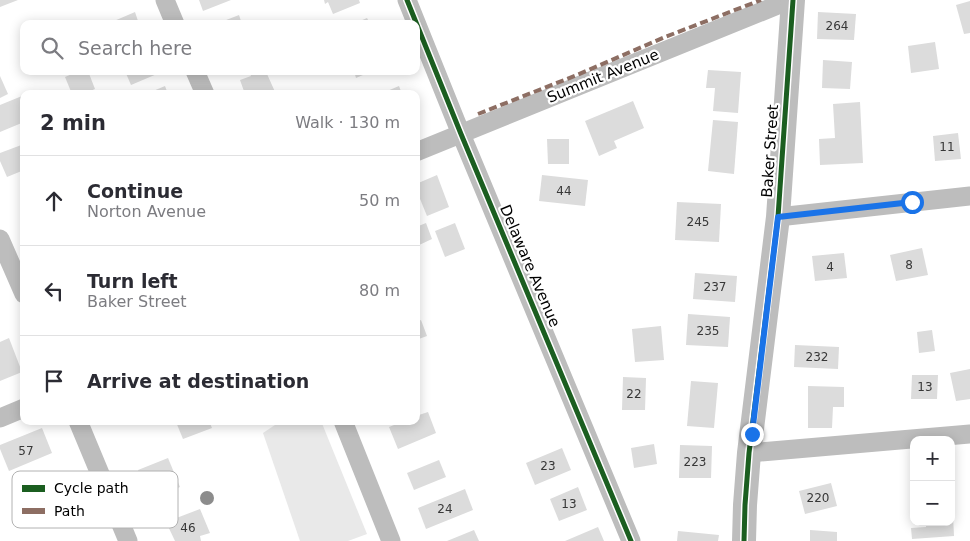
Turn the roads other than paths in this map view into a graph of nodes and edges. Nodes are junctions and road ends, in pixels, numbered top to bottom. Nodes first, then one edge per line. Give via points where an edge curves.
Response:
1 (165, 0) edge
2 (407, 0) edge
3 (791, 0) edge
4 (173, 20) edge
5 (415, 20) edge
6 (420, 32) edge
7 (197, 75) edge
8 (203, 90) edge
9 (461, 134) junction
10 (420, 150) edge
11 (970, 196) edge
12 (778, 217) junction
13 (0, 239) edge
14 (20, 285) edge
15 (20, 410) edge
16 (0, 418) edge
17 (81, 425) edge
18 (345, 425) edge
19 (970, 434) edge
20 (749, 453) junction
21 (100, 471) edge
22 (123, 528) edge
23 (128, 541) edge
24 (391, 541) edge
25 (631, 541) edge
26 (744, 541) edge

1 - 4 street
2 - 5 street, Delaware Avenue
3 - 9 street, Summit Avenue
3 - 12 street, Baker Street
6 - 9 street, Delaware Avenue
7 - 8 street
9 - 10 street, Summit Avenue
9 - 25 street, Delaware Avenue
11 - 12 street
12 - 20 street, Baker Street
13 - 14 street
15 - 16 street
17 - 21 street
18 - 24 street
19 - 20 street
20 - 26 street, Baker Street
22 - 23 street

